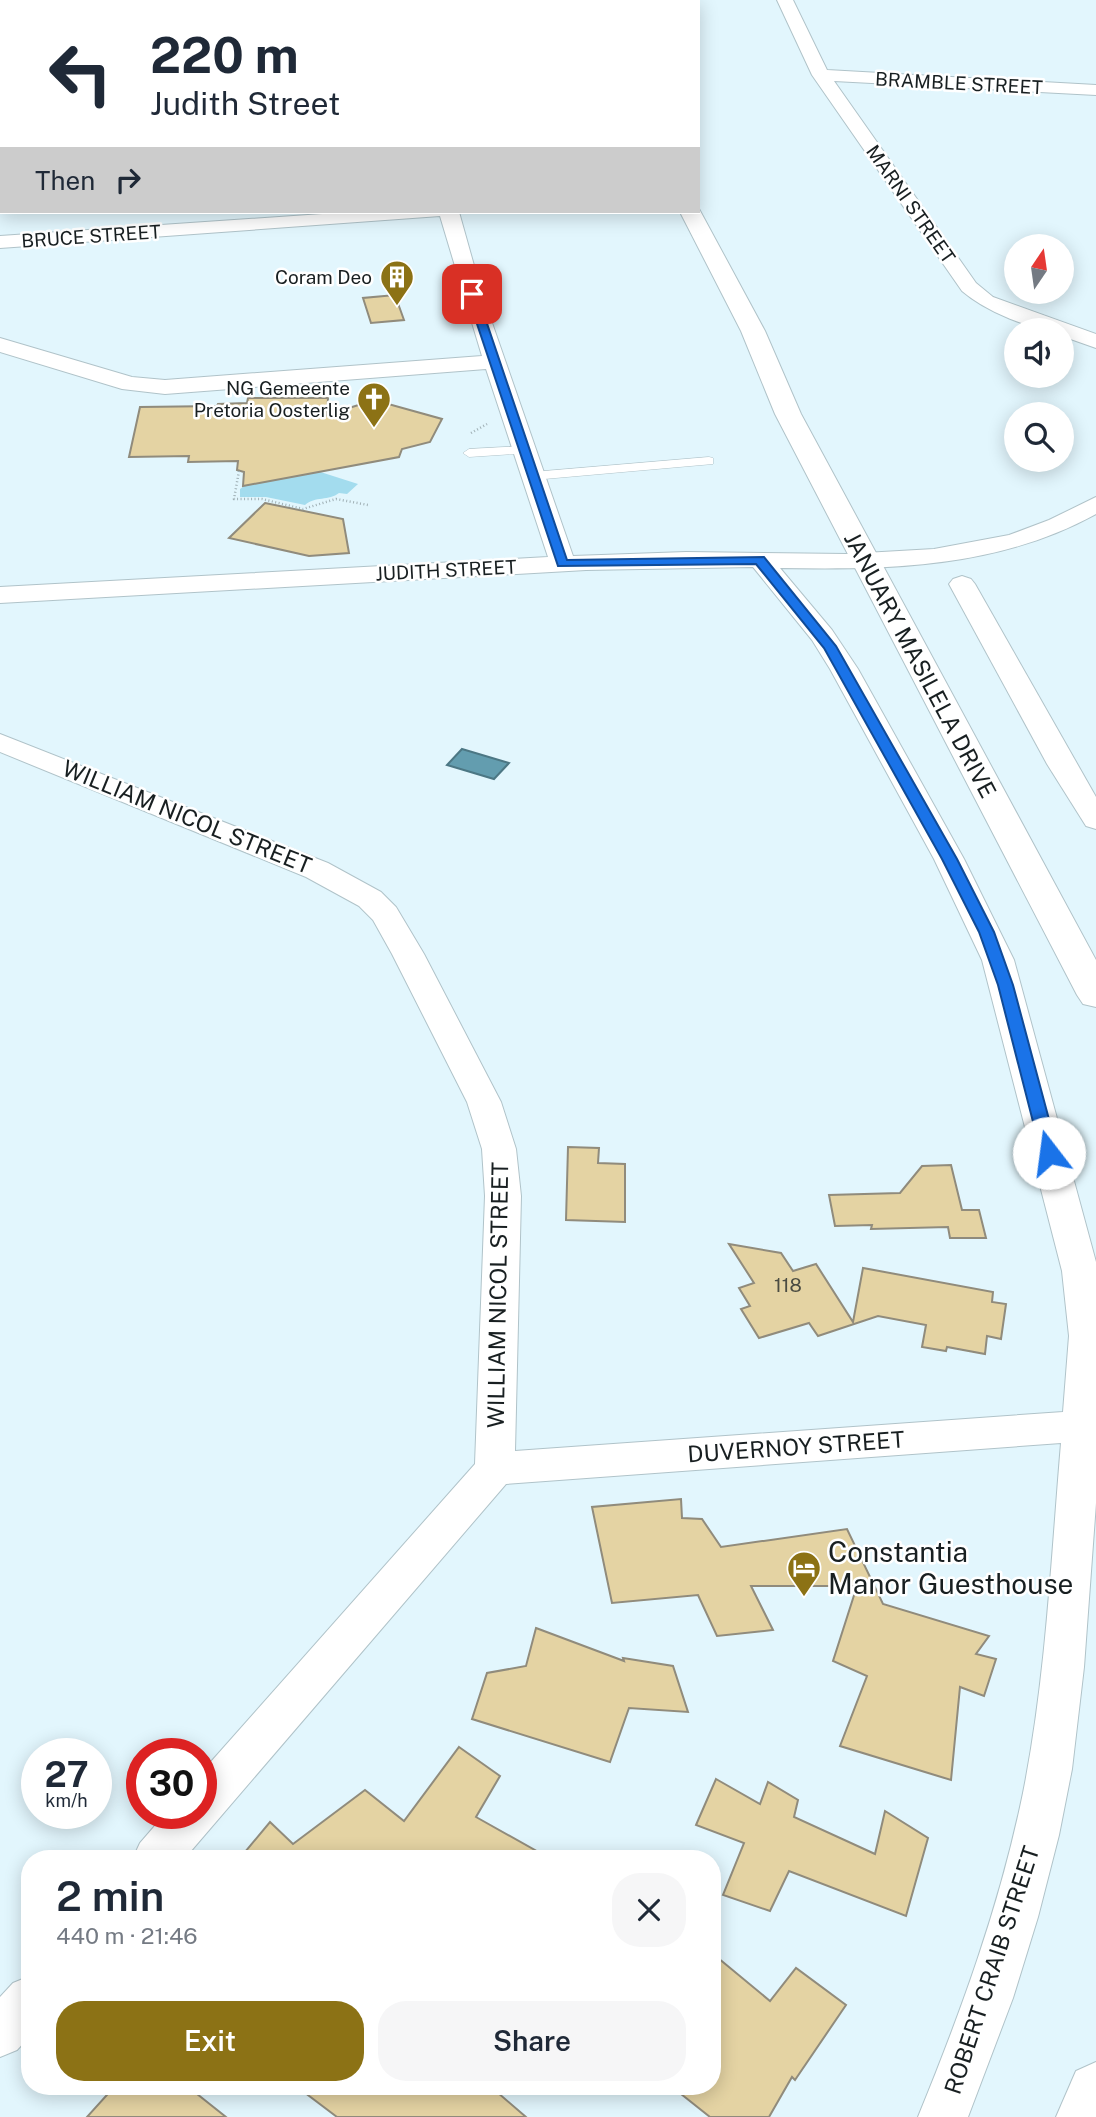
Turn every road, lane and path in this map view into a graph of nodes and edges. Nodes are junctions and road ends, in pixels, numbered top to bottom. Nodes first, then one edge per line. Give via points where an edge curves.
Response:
1 (786, 0) edge
2 (821, 75) junction
3 (1096, 90) edge
4 (119, 214) edge
5 (404, 214) edge
6 (450, 214) edge
7 (692, 214) edge
8 (114, 234) junction
9 (0, 242) edge
10 (1096, 341) edge
11 (0, 345) edge
12 (496, 362) junction
13 (525, 450) junction
14 (469, 453) dead end
15 (709, 461) dead end
16 (239, 471) dead end
17 (533, 476) junction
18 (1096, 504) edge
19 (368, 505) dead end
20 (760, 560) junction
21 (879, 561) junction
22 (563, 564) junction
23 (962, 584) dead end
24 (0, 595) edge
25 (0, 742) edge
26 (1096, 820) edge
27 (1096, 954) edge
28 (1096, 995) edge
29 (1089, 1426) edge
30 (495, 1469) junction
31 (217, 1788) edge
32 (181, 1829) edge
33 (163, 1850) edge
34 (21, 2010) edge
35 (0, 2033) edge
36 (1096, 2091) edge
37 (943, 2117) edge
38 (1085, 2117) edge

1 - 2 street, MARNI STREET
2 - 3 street, BRAMBLE STREET
2 - 10 street, MARNI STREET via 976,296
4 - 8 street
5 - 8 street, BRUCE STREET
6 - 12 street
7 - 21 main road, JANUARY MASILELA DRIVE via 754,331 809,412
8 - 9 street, BRUCE STREET
11 - 12 street via 150,387
12 - 13 street
13 - 14 lane
13 - 17 street
15 - 17 lane
16 - 19 path via 234,499 261,499 303,509 336,499
17 - 22 street
18 - 21 street, JUDITH STREET via 1055,528 1020,541
20 - 21 street, JUDITH STREET
20 - 22 street, JUDITH STREET
20 - 29 street, ROBERT CRAIB STREET via 823,636 844,669 950,859 998,960 1080,1271 1088,1336
21 - 27 main road, JANUARY MASILELA DRIVE via 998,758
21 - 28 main road, JANUARY MASILELA DRIVE
22 - 24 street, JUDITH STREET
23 - 26 street via 1060,764
25 - 30 street, WILLIAM NICOL STREET via 338,880 364,894 385,914 484,1102 499,1149 503,1196
29 - 30 street, DUVERNOY STREET
29 - 37 street, ROBERT CRAIB STREET via 1062,1682 1028,1872
30 - 31 street
32 - 33 street
34 - 35 street
36 - 38 main road

